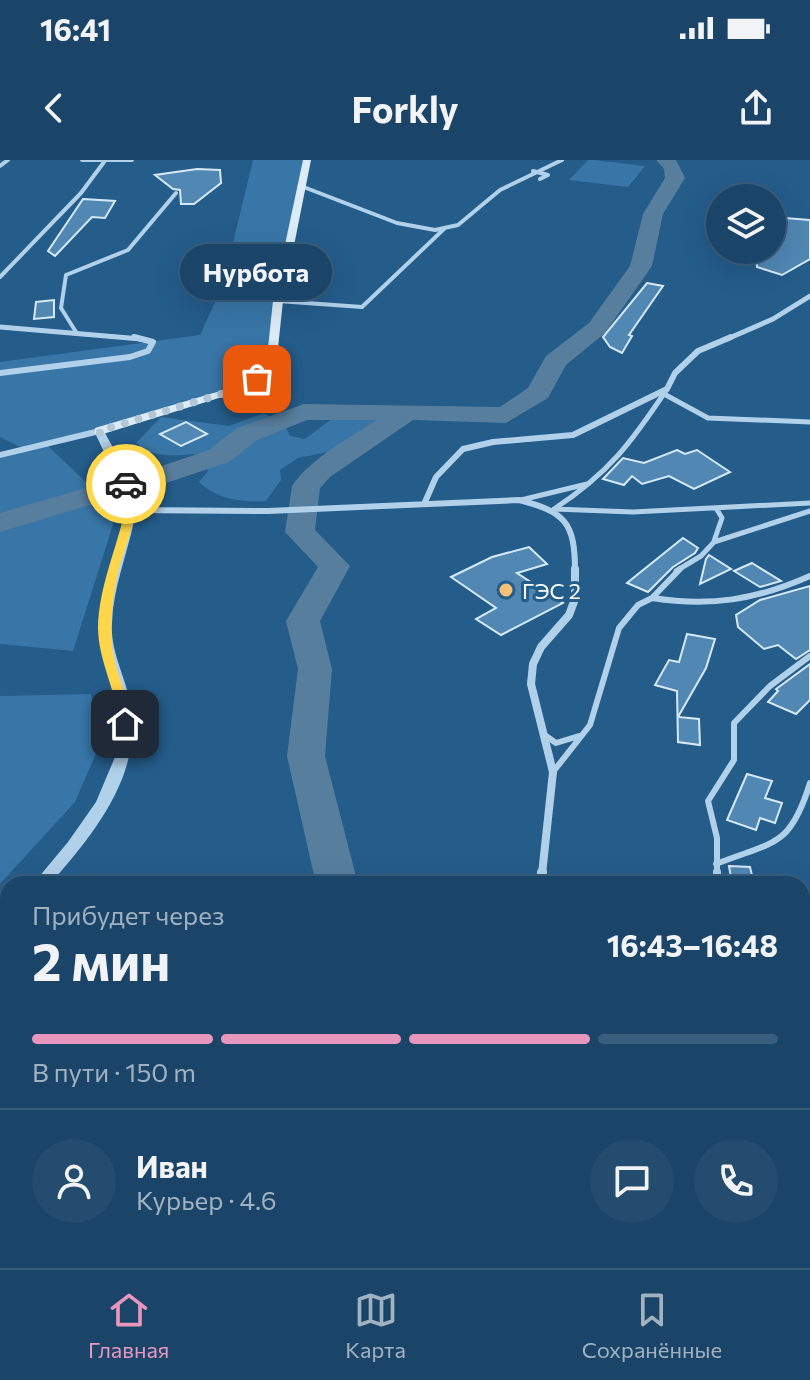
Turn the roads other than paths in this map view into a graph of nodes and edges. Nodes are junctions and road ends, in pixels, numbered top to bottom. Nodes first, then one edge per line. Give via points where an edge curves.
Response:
1 (8, 160) edge
2 (82, 160) edge
3 (132, 160) edge
4 (307, 160) edge
5 (562, 160) edge
6 (104, 162) junction
7 (0, 166) edge
8 (533, 171) junction
9 (540, 179) dead end
10 (301, 186) junction
11 (176, 193) dead end
12 (445, 228) junction
13 (0, 277) edge
14 (810, 296) edge
15 (278, 301) junction
16 (0, 327) edge
17 (76, 332) junction
18 (0, 373) edge
19 (665, 392) junction
20 (810, 422) edge
21 (99, 431) junction
22 (0, 455) edge
23 (595, 482) junction
24 (519, 500) junction
25 (425, 502) junction
26 (810, 503) edge
27 (131, 504) junction
28 (716, 508) junction
29 (554, 509) junction
30 (810, 511) edge
31 (714, 542) junction
32 (810, 576) edge
33 (652, 598) junction
34 (810, 656) edge
35 (583, 735) junction
36 (546, 736) junction
37 (553, 772) junction
38 (810, 783) edge
39 (716, 864) junction
40 (48, 876) edge
41 (542, 876) edge
42 (717, 876) edge

1 - 7 lane
2 - 6 lane
3 - 6 lane
4 - 10 main road
5 - 8 lane
6 - 13 lane via 64,215
8 - 9 lane via 548,175
8 - 12 lane via 481,202 455,227
10 - 12 lane via 329,191 392,222
10 - 15 main road
11 - 17 lane via 128,250 66,275 61,308
12 - 15 lane via 362,307
14 - 19 street via 773,319 698,351 675,373
15 - 21 main road via 272,357 257,379
16 - 17 street
17 - 18 street via 153,342 148,351 130,357
19 - 20 lane via 708,418
19 - 23 lane
19 - 25 street via 573,435 463,449 436,477
21 - 22 street
21 - 27 street
23 - 24 lane
23 - 29 lane
24 - 25 street
24 - 29 street
25 - 27 street via 268,511
26 - 28 lane
27 - 40 street via 104,627 110,668 124,707 126,741 120,771 74,847
28 - 29 lane
28 - 31 lane via 722,518
29 - 36 street via 571,529 575,599 533,664 531,684
30 - 31 lane
31 - 33 lane
32 - 33 lane via 728,605
33 - 35 lane via 638,605 619,628
34 - 39 lane via 734,723 734,760 708,801 717,838
35 - 36 lane via 566,743
35 - 37 lane
36 - 37 street
37 - 41 street
38 - 39 lane via 799,818 788,832
39 - 42 lane

